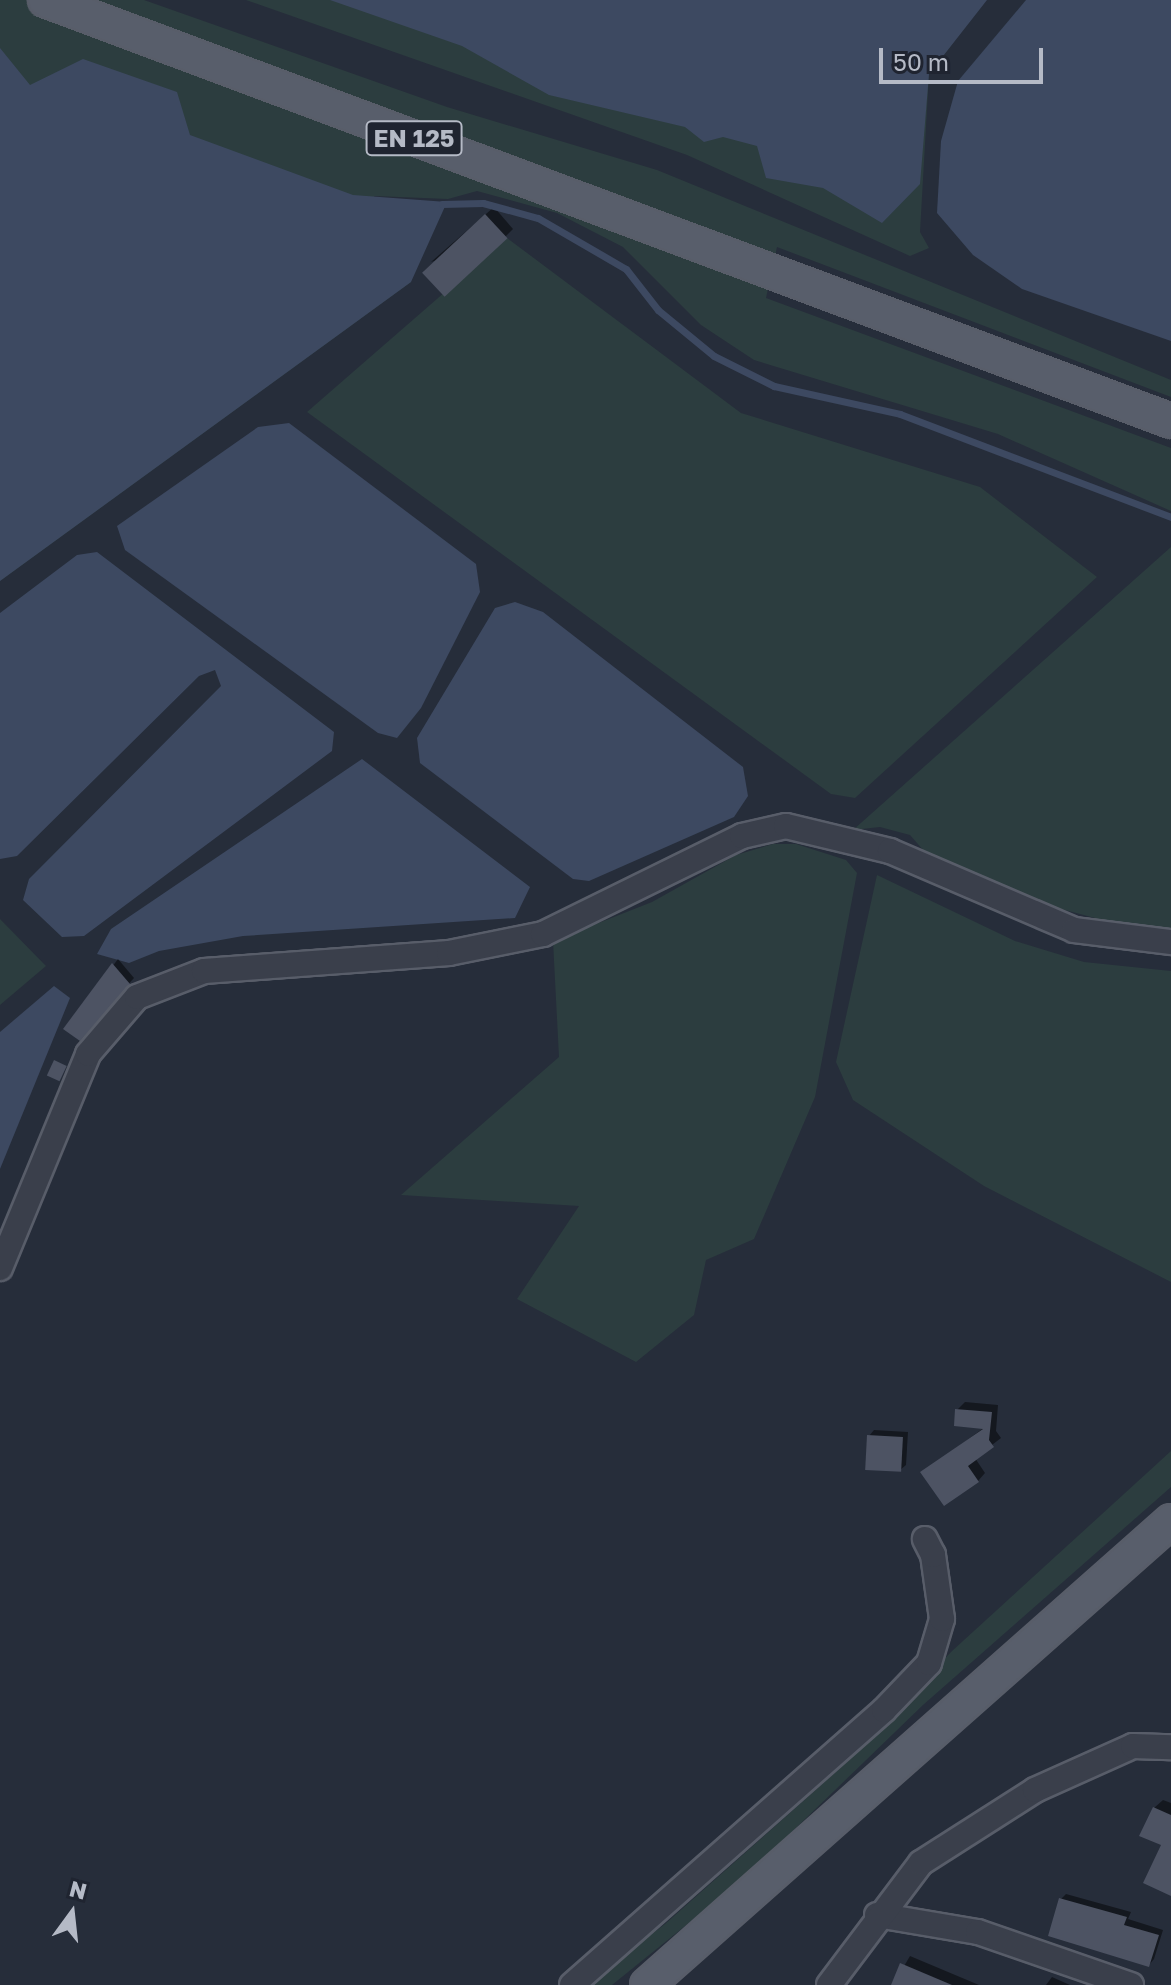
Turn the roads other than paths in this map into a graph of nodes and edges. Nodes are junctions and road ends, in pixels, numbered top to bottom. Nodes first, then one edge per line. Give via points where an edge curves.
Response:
1 (45, 0) edge
2 (1171, 421) edge
3 (1171, 942) edge
4 (0, 1268) edge
5 (1171, 1521) edge
6 (925, 1539) dead end
7 (1171, 1747) edge
8 (877, 1915) junction
9 (572, 1985) edge
10 (647, 1985) edge
11 (829, 1985) edge
12 (1131, 1985) edge

1 - 2 main road, EN 125
3 - 4 street via 1074,930 890,851 786,826 742,836 543,934 449,953 204,971 137,997 88,1054
5 - 10 main road
6 - 9 street via 933,1555 942,1619 929,1663 884,1710
7 - 8 street via 1133,1746 1035,1790 921,1863
8 - 11 street
8 - 12 street via 978,1932

